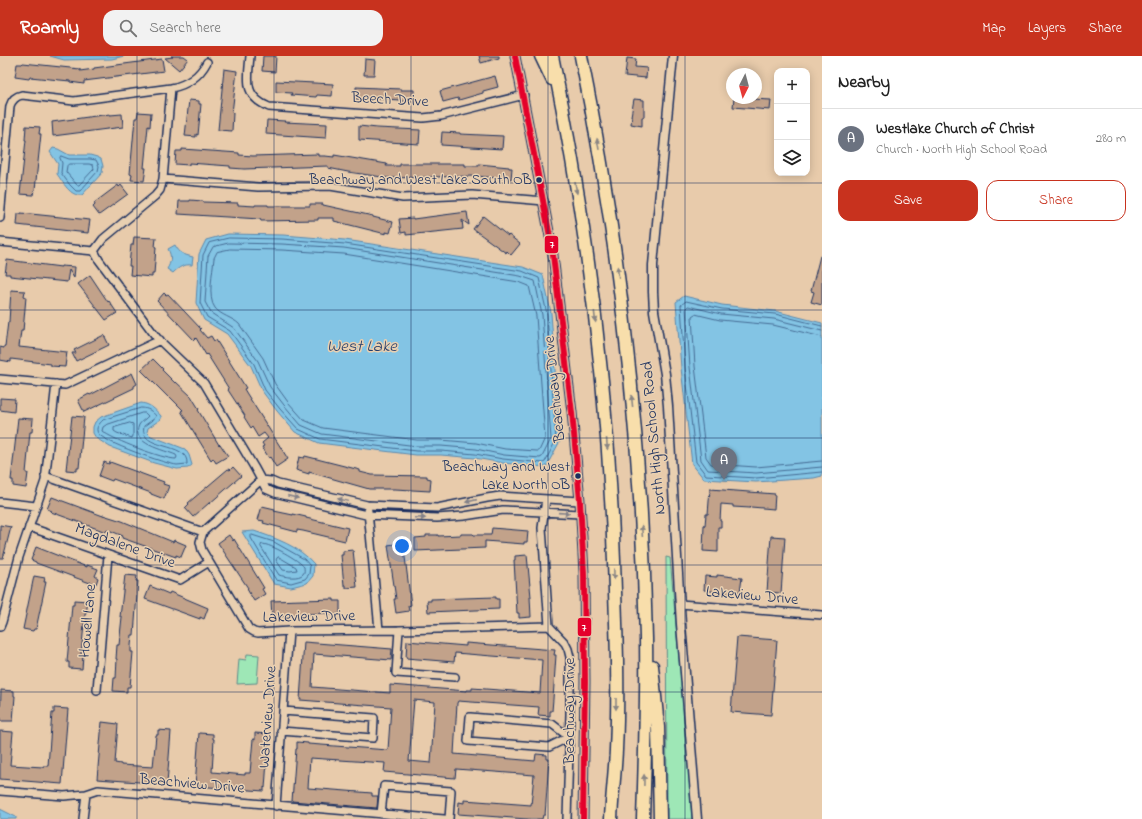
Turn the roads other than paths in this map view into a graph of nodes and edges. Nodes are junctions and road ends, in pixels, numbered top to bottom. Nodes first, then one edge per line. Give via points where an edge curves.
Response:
1 (250, 56) edge
2 (515, 56) edge
3 (541, 56) edge
4 (552, 56) edge
5 (581, 56) edge
6 (587, 56) edge
7 (673, 56) edge
8 (207, 62) dead end
9 (171, 88) junction
10 (560, 95) junction
11 (524, 96) junction
12 (593, 117) junction
13 (163, 179) junction
14 (544, 201) junction
15 (0, 218) edge
16 (0, 242) edge
17 (94, 251) junction
18 (160, 340) junction
19 (0, 379) edge
20 (56, 384) junction
21 (45, 476) junction
22 (260, 480) junction
23 (546, 499) junction
24 (580, 501) junction
25 (0, 502) edge
26 (367, 505) junction
27 (36, 506) junction
28 (544, 512) junction
29 (580, 514) junction
30 (368, 515) junction
31 (29, 526) junction
32 (202, 532) junction
33 (108, 555) junction
34 (209, 562) junction
35 (644, 570) junction
36 (680, 604) junction
37 (822, 615) edge
38 (549, 626) junction
39 (0, 627) edge
40 (379, 630) junction
41 (400, 630) junction
42 (289, 631) junction
43 (455, 677) dead end
44 (97, 690) dead end
45 (283, 711) junction
46 (281, 731) junction
47 (569, 737) junction
48 (616, 750) junction
49 (0, 791) edge
50 (86, 794) junction
51 (276, 806) junction
52 (382, 814) junction
53 (83, 819) edge
54 (444, 819) edge
55 (449, 819) edge
56 (567, 819) edge
57 (583, 819) edge
58 (603, 819) edge
59 (611, 819) edge
60 (643, 819) edge
61 (660, 819) edge
62 (697, 819) edge

1 - 11 street, Beech Drive via 248,84 251,93 261,104 269,107 423,118
2 - 11 street, Beachway Drive
3 - 10 highway
4 - 10 highway
5 - 12 highway
6 - 12 highway
7 - 36 street, North High School Road via 652,277 654,311 667,399
8 - 9 street via 198,75 189,82
9 - 13 street
9 - 15 street via 74,101 22,95 15,98 10,106
10 -> 48 highway via 588,265 607,439 616,619
11 - 14 street, Beachway Drive
35 -> 12 highway via 634,414 611,222
13 - 14 street via 258,186 330,186 404,198 472,195
13 - 17 street via 156,195 103,239
14 - 24 street, Beachway Drive via 565,349
16 - 17 street
17 - 18 street
18 - 20 street via 65,385
18 - 22 street via 204,383
19 - 20 street
20 - 21 street
21 - 27 street
21 - 32 street
26 -> 22 street
22 -> 30 street via 266,490 275,493
22 - 32 street
23 - 24 street
23 -> 26 street via 495,496 436,508
23 - 28 street
24 - 29 street, Beachway Drive
25 - 27 street
26 - 30 street
27 - 31 street
28 -> 29 street
30 -> 28 street via 437,518 503,510
28 - 38 street via 542,528
29 - 57 street, Beachway Drive via 584,573
30 - 40 street
31 - 33 street, Magdalene Drive
31 - 39 street
32 - 34 street, Lakeview Drive via 200,546
33 - 34 street, Magdalene Drive via 180,580
33 - 44 street, Howell Lane
34 - 42 street, Lakeview Drive via 251,631
60 -> 35 highway via 646,640
35 - 61 highway via 658,727
36 - 37 street, Lakeview Drive
36 - 62 street, North High School Road
38 - 41 street, Lakeview Drive
38 - 47 street, Beachway Drive via 565,643 570,657
40 - 41 street, Lakeview Drive
40 - 42 street, Lakeview Drive
41 - 43 street via 396,673
42 - 45 street, Waterview Drive
45 - 46 street, Waterview Drive
45 - 46 street via 374,718 373,738
46 - 51 street, Waterview Drive
47 - 47 street via 552,724 470,718 468,741 549,747
47 - 56 street, Beachway Drive
48 - 58 highway
48 - 59 highway
49 - 50 street, Beachview Drive via 64,796
50 - 51 street, Beachview Drive via 98,790
50 - 53 street
51 - 52 street, Beachview Drive
52 - 54 street, Beachview Drive
52 - 55 street via 384,786 451,791

